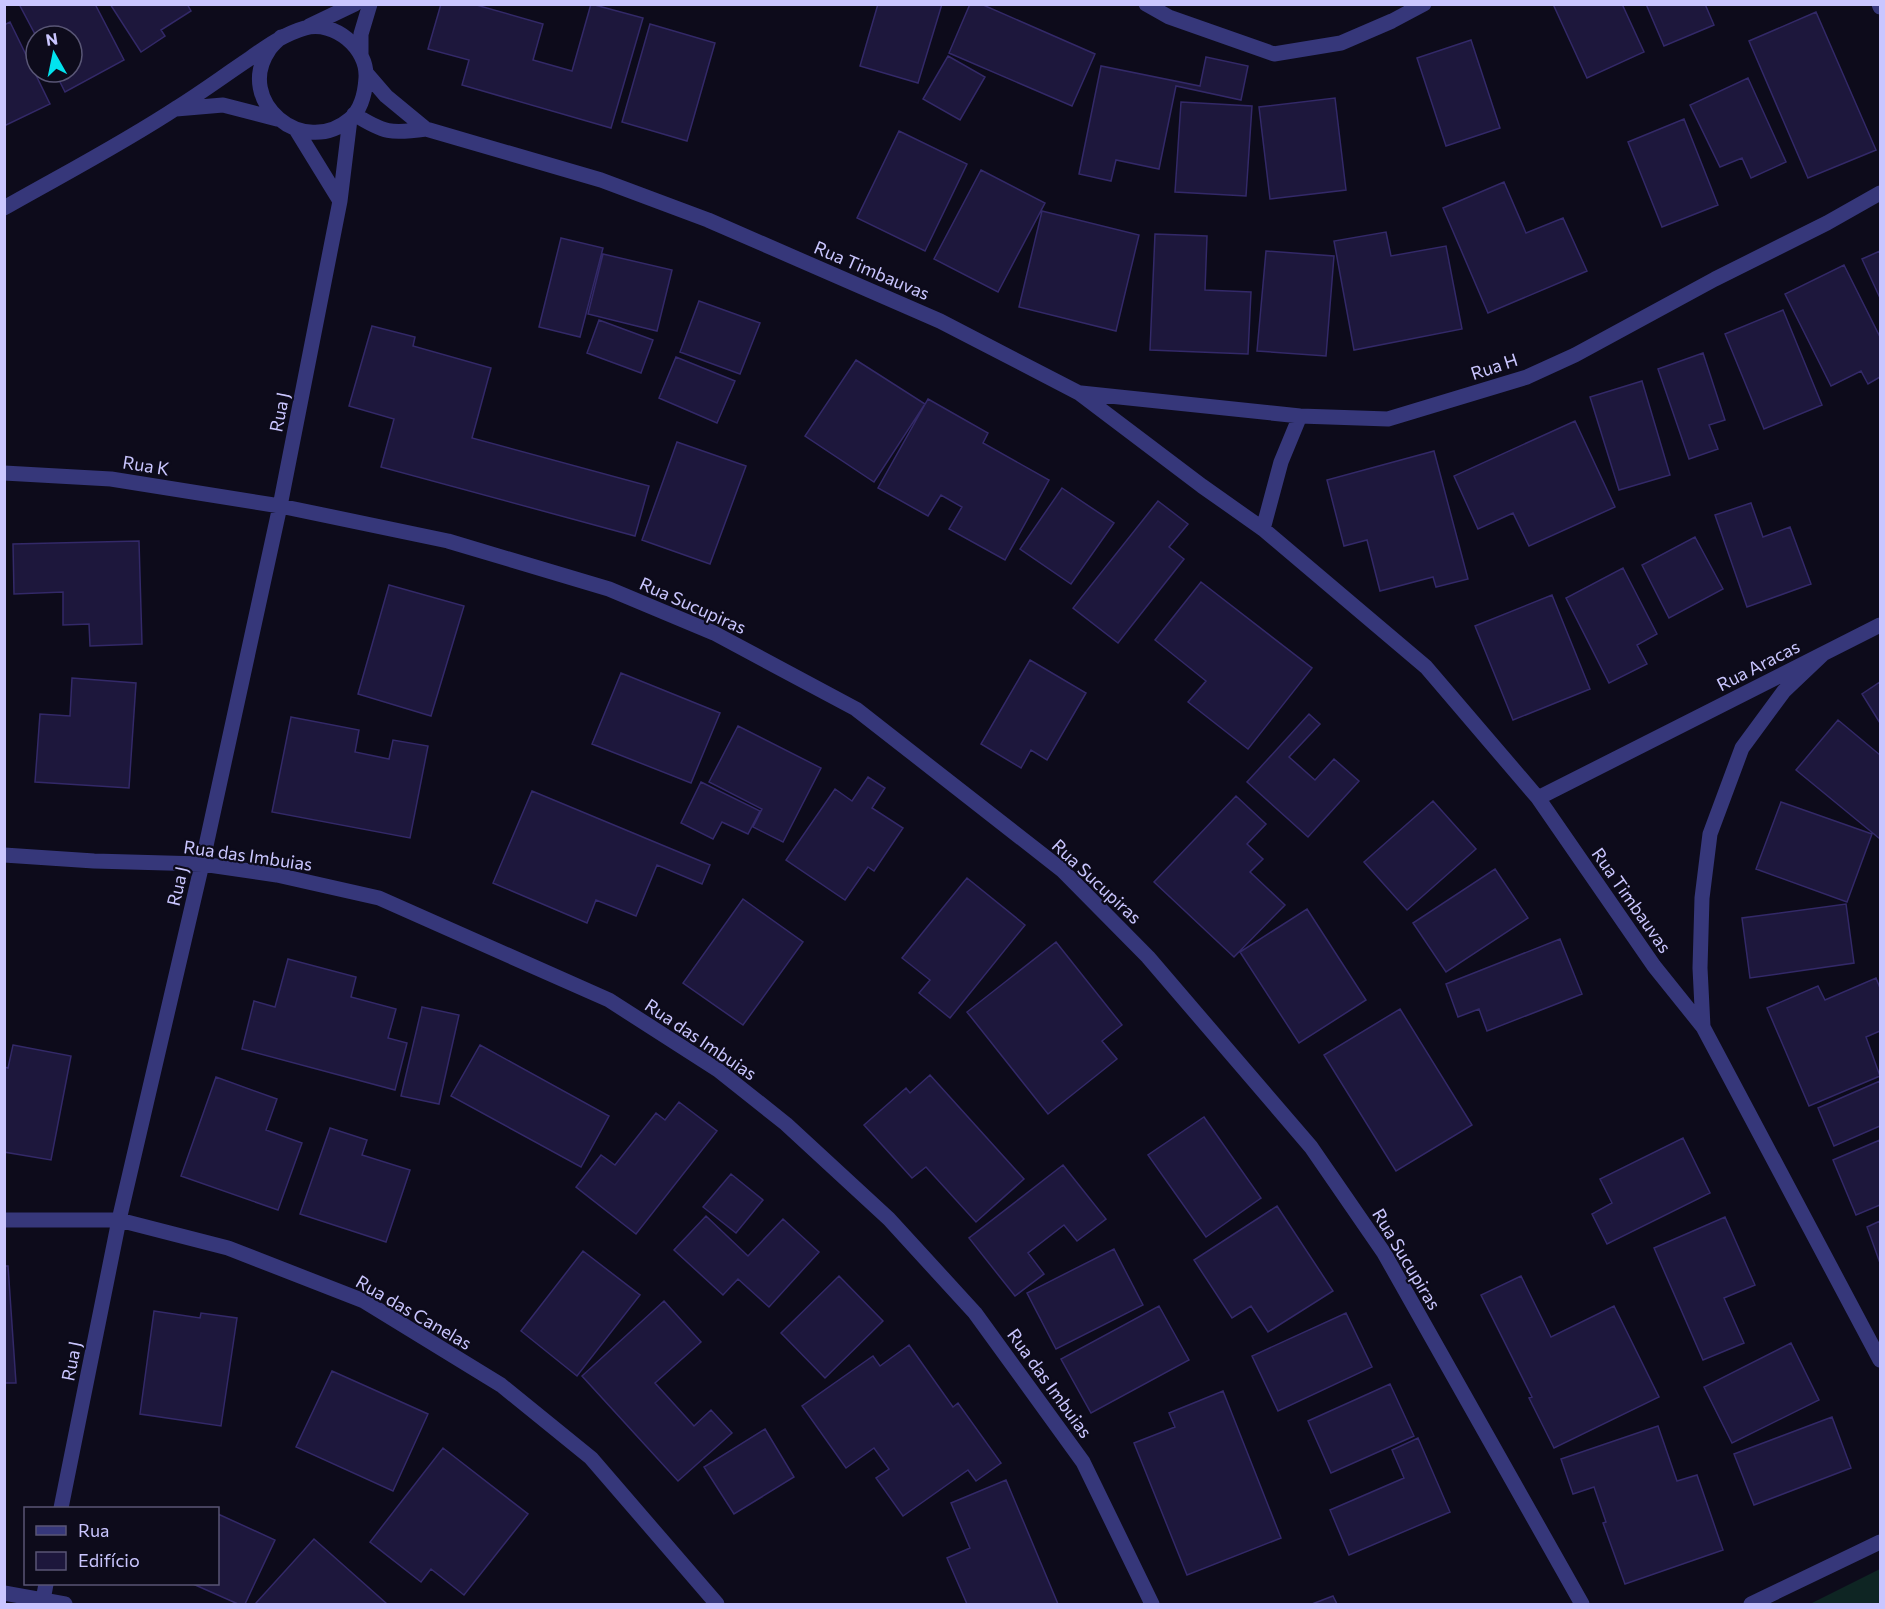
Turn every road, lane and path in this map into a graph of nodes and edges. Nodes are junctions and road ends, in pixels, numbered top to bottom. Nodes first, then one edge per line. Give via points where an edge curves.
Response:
1 (356, 4) edge
2 (370, 4) edge
3 (1146, 4) edge
4 (1424, 4) edge
5 (307, 27) junction
6 (281, 37) junction
7 (361, 54) junction
8 (367, 74) junction
9 (176, 109) junction
10 (352, 117) junction
11 (277, 119) junction
12 (426, 129) junction
13 (297, 131) junction
14 (1881, 193) edge
15 (340, 201) junction
16 (4, 208) edge
17 (1079, 393) junction
18 (1300, 416) junction
19 (4, 473) edge
20 (280, 506) junction
21 (1263, 529) junction
22 (1881, 625) edge
23 (1823, 654) junction
24 (1538, 798) junction
25 (4, 855) edge
26 (202, 864) junction
27 (1703, 1027) junction
28 (4, 1220) edge
29 (119, 1220) junction
30 (1881, 1360) edge
31 (61, 1507) edge
32 (1881, 1542) edge
33 (46, 1585) edge
34 (4, 1593) edge
35 (43, 1600) junction
36 (65, 1605) edge
37 (717, 1605) edge
38 (1152, 1605) edge
39 (1582, 1605) edge
40 (1750, 1605) edge

1 - 5 street
2 - 7 street via 361,34
3 - 4 street via 1169,17 1274,54 1341,43
5 - 6 street
5 - 7 street via 328,28 347,38
6 - 9 street
6 - 11 street via 268,50 260,86
7 - 8 street
8 - 10 street via 365,95
8 - 12 street via 386,96
9 - 11 street via 223,105
9 - 16 street
10 - 12 street via 398,133
10 - 13 street via 334,129 316,133
10 - 15 street, Rua J
11 - 13 street
12 - 17 street, Rua Timbauvas via 601,180 708,220 940,321
13 - 15 street
14 - 18 street, Rua H via 1527,377 1388,419
15 - 20 street, Rua J
17 - 18 street, Rua H
17 - 21 street, Rua Timbauvas
18 - 21 street via 1281,462
19 - 20 street, Rua K via 111,479
20 - 26 street, Rua J
20 - 39 street, Rua Sucupiras via 448,541 609,589 714,633 856,710 1062,870 1148,957 1311,1147 1384,1253
21 - 24 street, Rua Timbauvas via 1426,667
22 - 23 street
23 - 24 street, Rua Aracas
23 - 27 street, Rua Aracas via 1784,691 1742,748 1710,834 1702,898
24 - 27 street, Rua Timbauvas via 1654,966
25 - 26 street, Rua das Imbuias
26 - 29 street, Rua J
26 - 38 street, Rua das Imbuias via 379,898 609,1000 718,1070 786,1124 889,1219 975,1313 1083,1462
27 - 30 street, Rua Timbauvas
28 - 29 street, Rua das Canelas
29 - 31 street, Rua J
29 - 37 street, Rua das Canelas via 228,1248 364,1301 501,1385 591,1458
32 - 40 street
33 - 35 street
34 - 35 street
35 - 36 street

